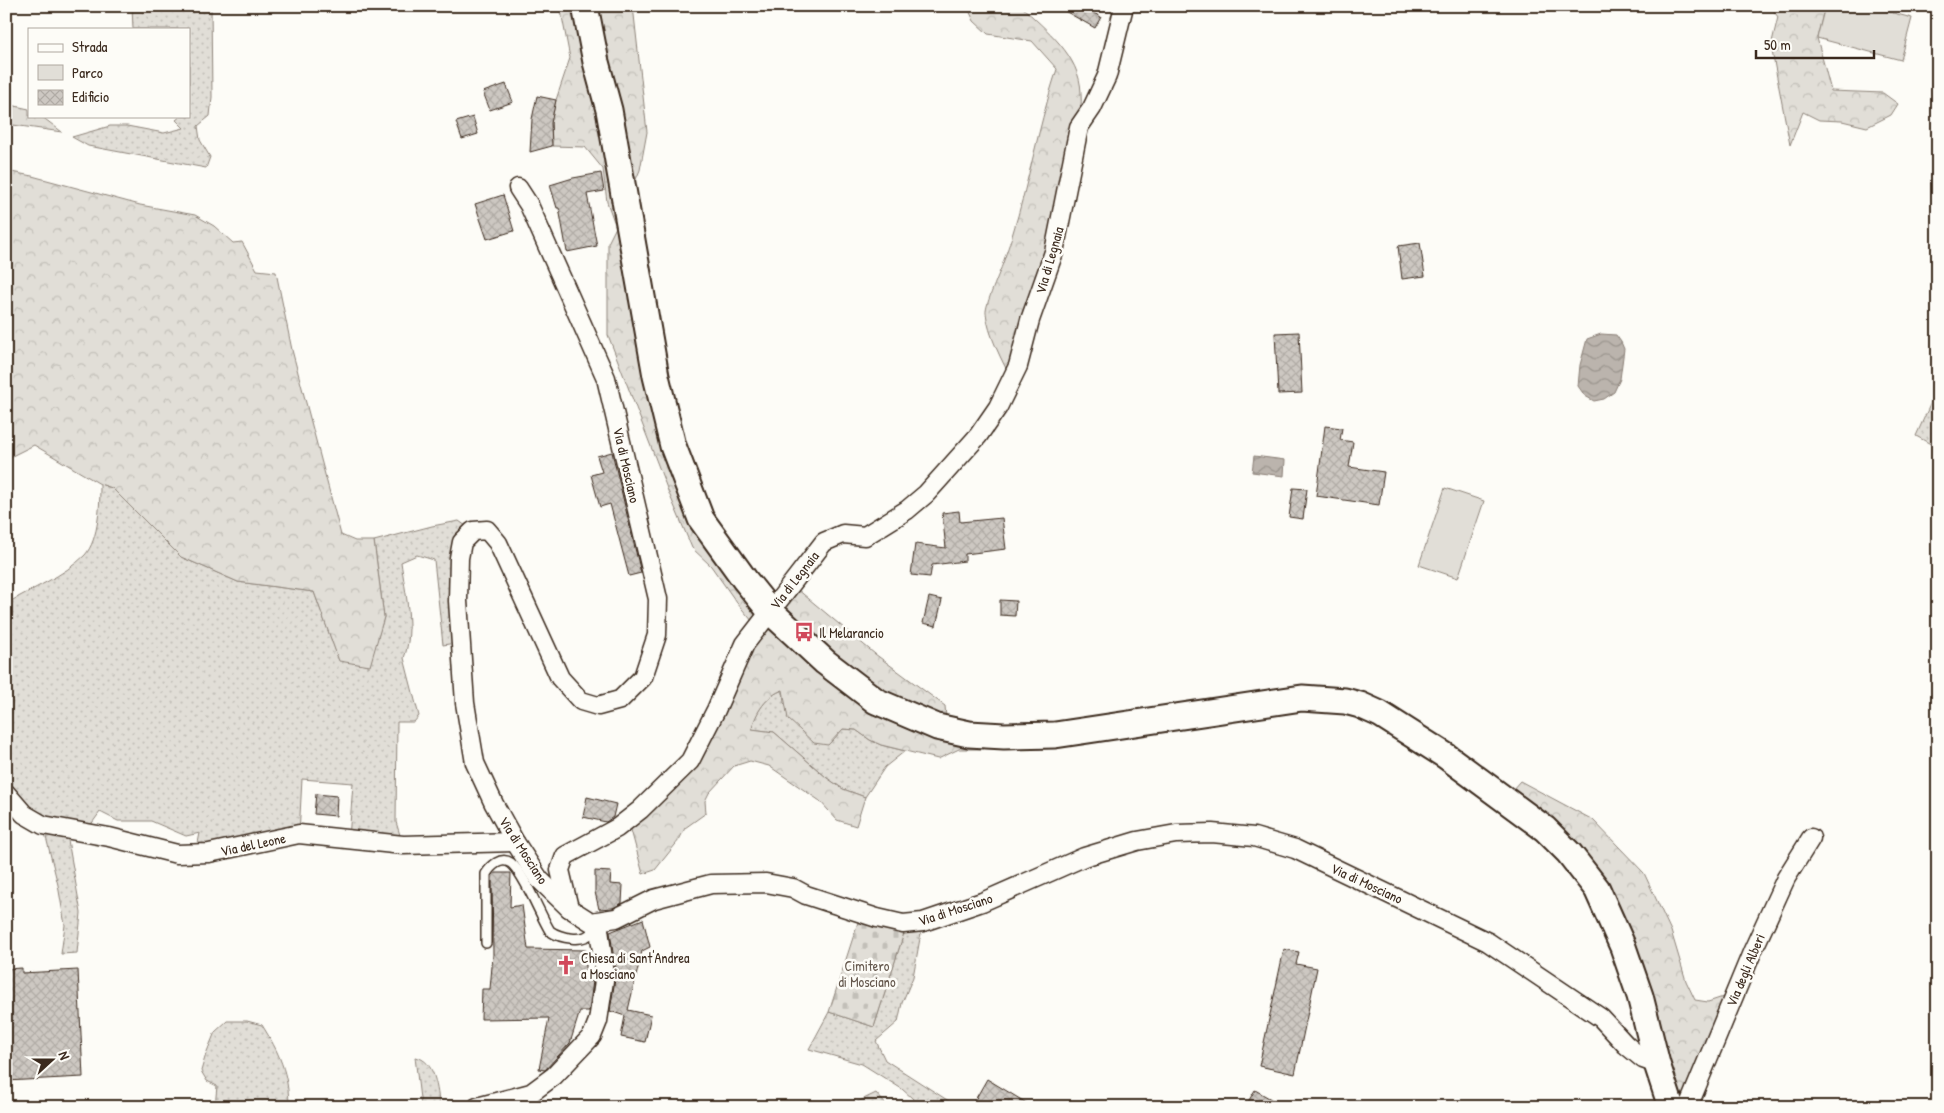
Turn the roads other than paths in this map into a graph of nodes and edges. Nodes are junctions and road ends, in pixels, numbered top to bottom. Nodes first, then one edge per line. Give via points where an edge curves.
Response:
1 (585, 6) edge
2 (1124, 6) edge
3 (518, 188) dead end
4 (770, 611) junction
5 (6, 793) edge
6 (1811, 838) dead end
7 (515, 842) junction
8 (569, 908) junction
9 (595, 922) junction
10 (486, 943) dead end
11 (1657, 1064) junction
12 (477, 1107) edge
13 (1671, 1107) edge
14 (1688, 1107) edge

1 - 4 main road via 611,118 656,376 673,446 701,519
2 - 4 street, Via di Legnaia via 1107,76 1079,127 1054,252 1018,366 998,407 978,436 926,494 907,510 864,536 843,534 824,542
3 - 7 street, Via di Mosciano via 529,205 606,378 658,600 657,635 642,677 620,700 598,706 581,701 560,678 498,543 487,530 473,531 462,542 458,558 458,602 465,703 475,763
4 - 8 street, Via di Legnaia via 745,644 690,761 640,810 616,828 565,856 560,870
4 - 11 main road via 824,662 876,701 937,727 969,734 1055,735 1302,698 1345,701 1380,714 1446,756 1545,829 1569,853 1597,889 1623,947 1640,996
5 - 7 street, Via del Leone via 24,814 43,825 177,854 209,853 300,834 404,845
6 - 14 street, Via degli Alberi via 1786,878 1757,941
7 - 8 street, Via di Mosciano via 539,878
8 - 9 street, Via di Mosciano
9 - 10 lane via 589,936 581,938 557,936 550,932 522,877 512,864 498,862 486,874
9 - 11 street, Via di Mosciano via 616,918 654,899 711,884 766,883 793,888 877,918 903,924 923,922 982,902 1084,857 1137,841 1203,833 1254,837 1296,849 1488,942 1601,1018 1643,1059
9 - 12 street via 605,974 598,1021 592,1036 554,1076 531,1093
11 - 13 main road

